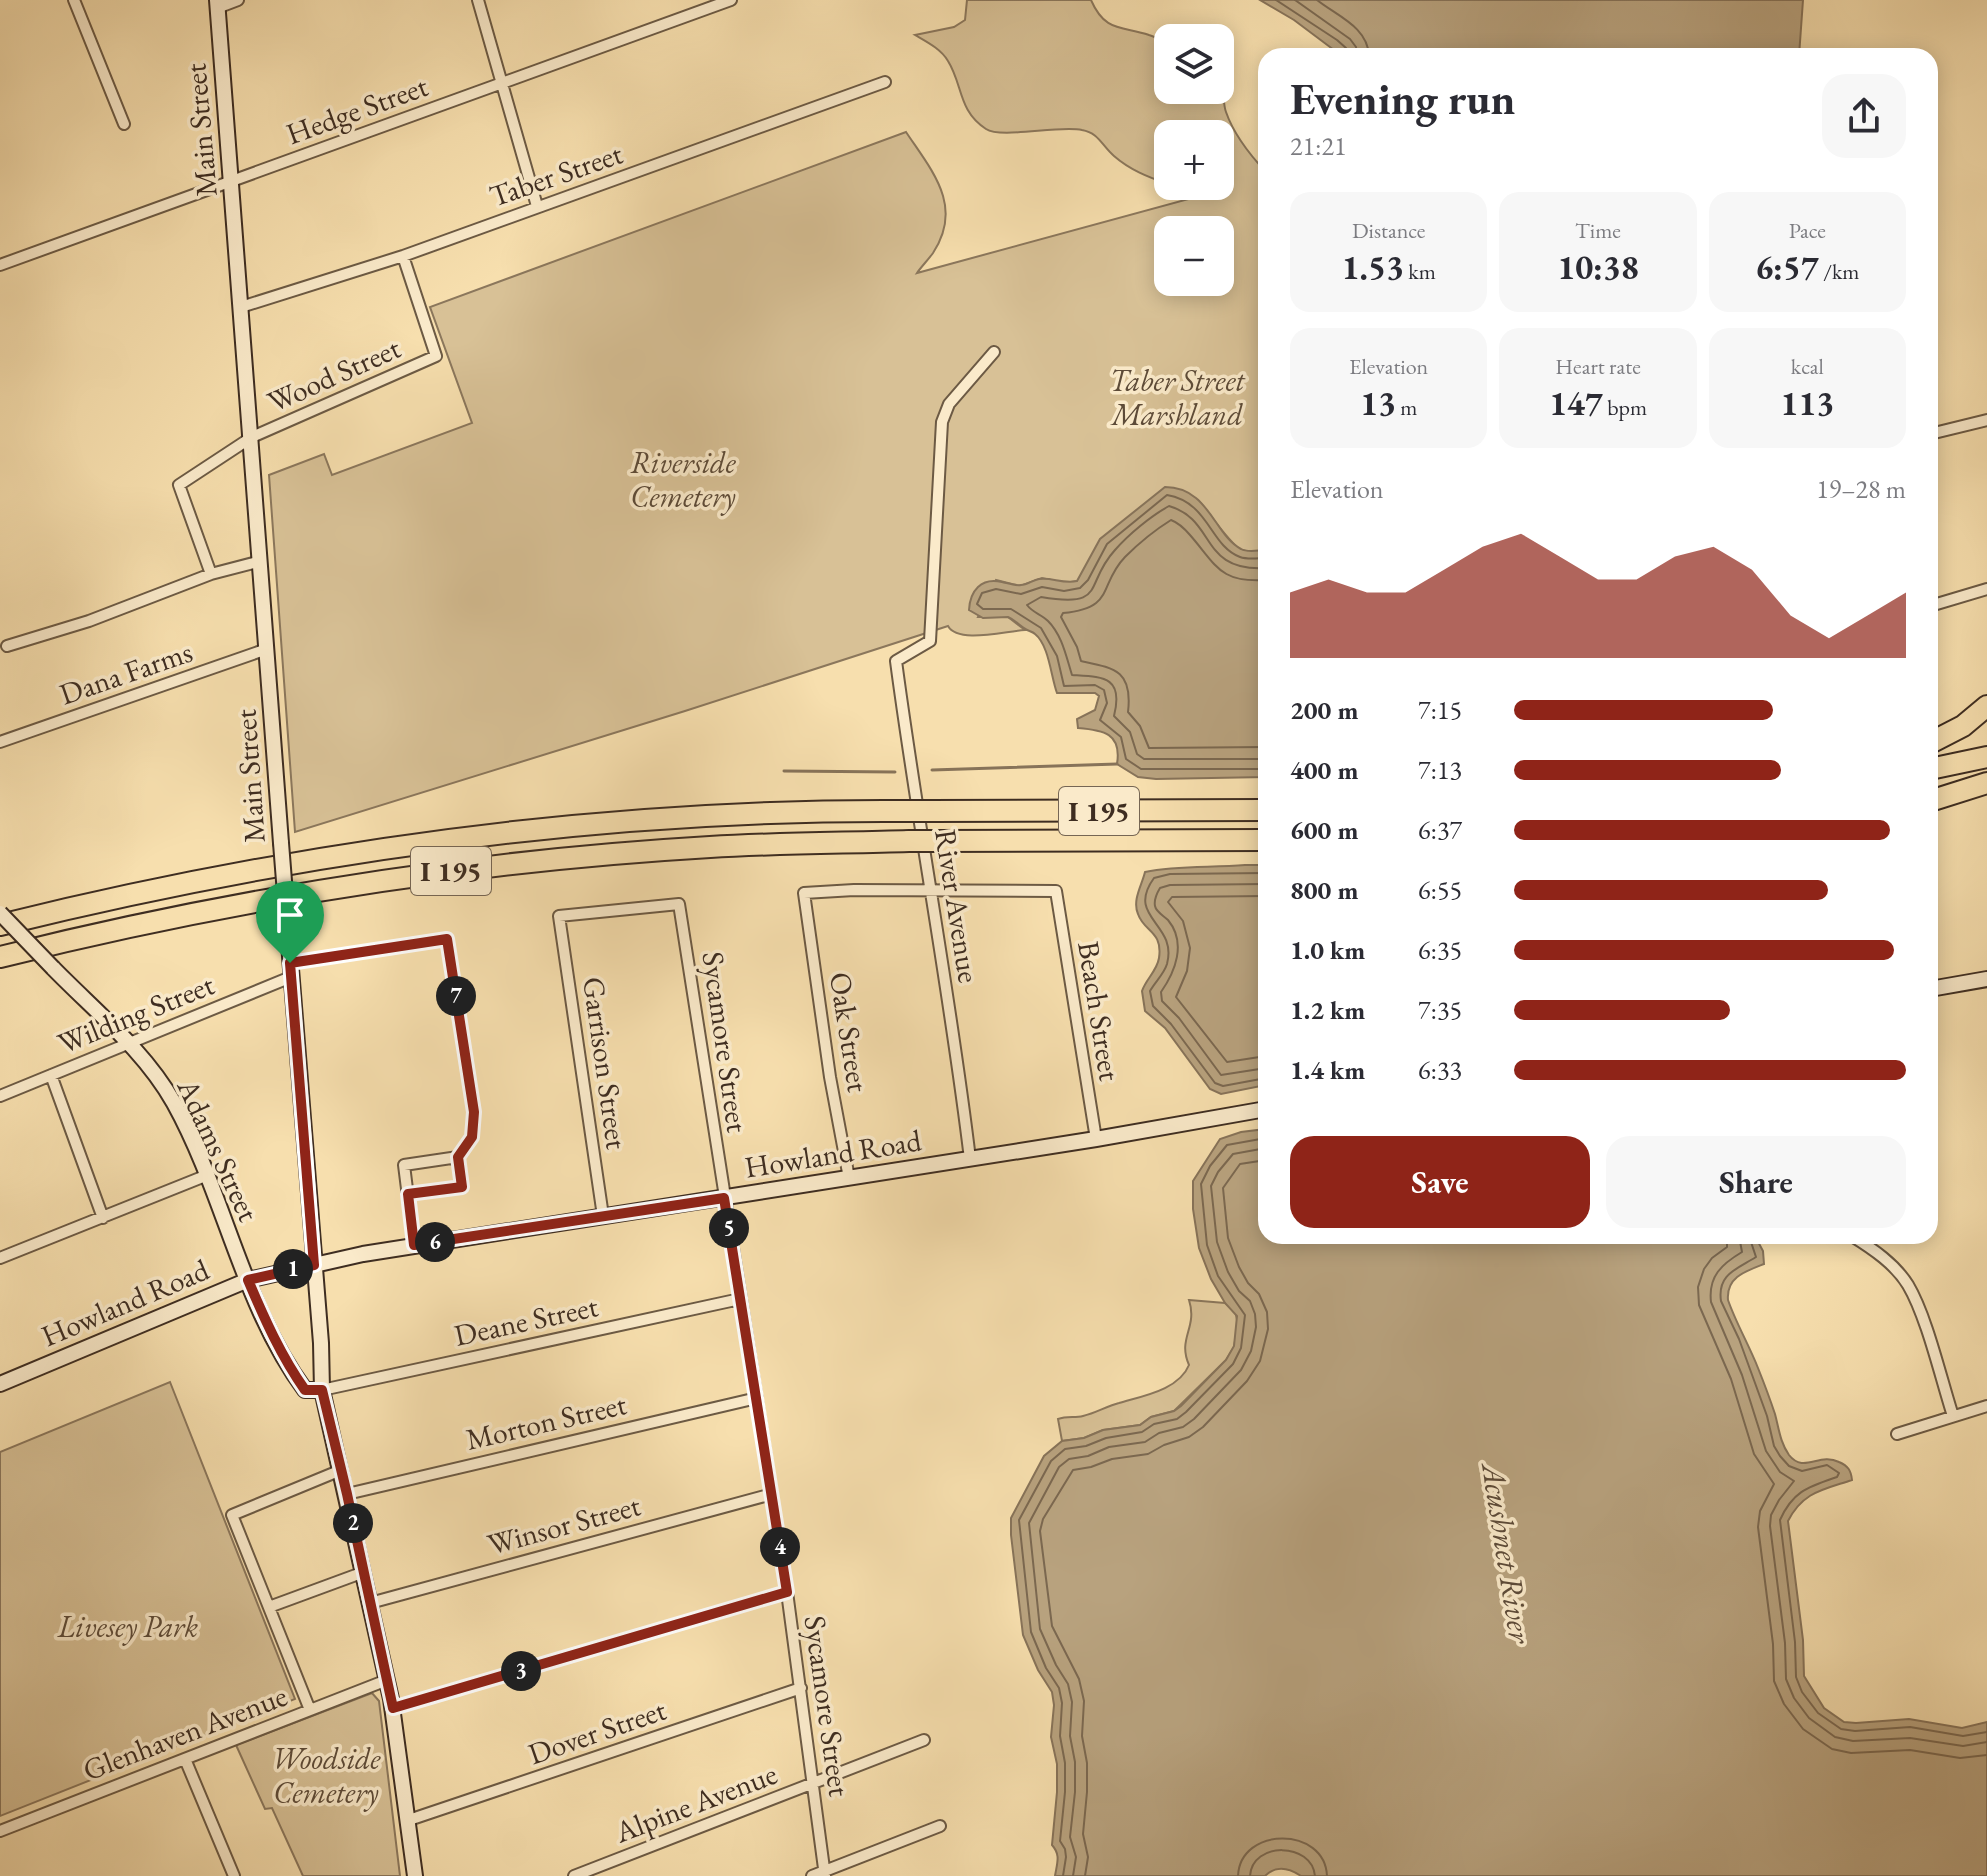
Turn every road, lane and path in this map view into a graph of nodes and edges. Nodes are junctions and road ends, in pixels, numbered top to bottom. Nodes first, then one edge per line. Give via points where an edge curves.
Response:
1 (74, 0) edge
2 (238, 0) edge
3 (478, 0) edge
4 (731, 0) edge
5 (217, 4) edge
6 (885, 82) dead end
7 (502, 83) junction
8 (124, 124) dead end
9 (231, 182) junction
10 (537, 206) junction
11 (403, 256) junction
12 (0, 265) edge
13 (241, 307) junction
14 (994, 352) dead end
15 (1987, 420) edge
16 (1938, 432) edge
17 (252, 437) junction
18 (261, 561) junction
19 (211, 574) junction
20 (1987, 589) edge
21 (1938, 604) edge
22 (7, 646) dead end
23 (267, 649) junction
24 (1987, 706) edge
25 (1938, 739) edge
26 (0, 742) edge
27 (1987, 757) edge
28 (1938, 767) edge
29 (1987, 776) edge
30 (1987, 783) edge
31 (1938, 787) edge
32 (1938, 798) edge
33 (1258, 810) edge
34 (1258, 840) edge
35 (930, 892) junction
36 (0, 913) edge
37 (559, 916) joint
38 (0, 925) edge
39 (0, 957) edge
40 (291, 970) junction
41 (1987, 979) edge
42 (1938, 988) edge
43 (128, 1042) junction
44 (51, 1075) junction
45 (0, 1096) edge
46 (1258, 1110) edge
47 (1096, 1139) junction
48 (458, 1157) junction
49 (970, 1159) junction
50 (205, 1176) junction
51 (849, 1178) junction
52 (408, 1194) junction
53 (724, 1198) junction
54 (603, 1216) junction
55 (103, 1218) junction
56 (1863, 1244) edge
57 (414, 1245) junction
58 (0, 1258) edge
59 (314, 1265) junction
60 (248, 1280) junction
61 (740, 1299) junction
62 (0, 1384) edge
63 (322, 1390) junction
64 (757, 1398) junction
65 (1987, 1406) edge
66 (1953, 1416) junction
67 (1897, 1434) dead end
68 (341, 1470) junction
69 (347, 1494) junction
70 (772, 1494) junction
71 (364, 1572) junction
72 (787, 1592) junction
73 (370, 1603) junction
74 (269, 1607) junction
75 (387, 1680) junction
76 (801, 1688) junction
77 (393, 1708) junction
78 (310, 1710) junction
79 (924, 1740) dead end
80 (185, 1759) junction
81 (814, 1782) junction
82 (409, 1820) junction
83 (940, 1826) dead end
84 (0, 1831) edge
85 (825, 1874) edge
86 (234, 1876) edge
87 (415, 1876) edge
88 (574, 1876) edge
89 (812, 1876) edge

1 - 8 street
2 - 5 street
3 - 7 street
4 - 7 street, Hedge Street
5 - 9 main road, Main Street
6 - 10 street, Taber Street
7 - 9 street, Hedge Street
7 - 10 street
9 - 12 street, Hedge Street
9 - 13 main road, Main Street
10 - 11 street, Taber Street
11 - 13 street, Taber Street
11 - 17 street, Wood Street via 436,356
13 - 17 main road, Main Street
14 - 35 street, River Avenue via 949,404 942,422 930,641 896,661
15 - 16 street
17 - 18 main road, Main Street
17 - 19 street, Wood Street via 179,485
18 - 19 street
18 - 23 main road, Main Street
19 - 22 street
20 - 21 street
23 - 26 street, Dana Farms
23 - 40 main road, Main Street, bridge
24 - 25 highway
27 - 28 highway
29 - 31 highway
30 - 32 highway
33 - 38 highway, I 195, bridge via 803,810 449,838 220,876
34 - 39 highway, I 195, bridge via 909,841 664,850 442,872 237,904
35 - 47 street, Beach Street via 1056,891
35 - 49 street, River Avenue
35 - 51 street, Oak Street via 804,893
36 - 43 main road, Adams Street, bridge
37 - 53 street, Sycamore Street via 679,904
37 - 54 street, Garrison Street
40 - 43 street, Wilding Street
40 - 48 street, Wilding Street via 447,939 474,1112 472,1137
40 - 59 main road, Main Street
41 - 42 main road
43 - 44 street, Wilding Street
43 - 50 main road, Adams Street via 172,1100
44 - 45 street, Wilding Street
44 - 55 street
46 - 47 main road, Howland Road
47 - 49 main road, Howland Road
48 - 52 street via 404,1165
48 - 52 street via 462,1187
49 - 51 main road, Howland Road
50 - 55 street
50 - 60 main road, Adams Street
51 - 53 main road, Howland Road
52 - 57 street
53 - 54 main road, Howland Road
53 - 61 street, Sycamore Street
54 - 57 main road, Howland Road
55 - 58 street
56 - 66 street via 1908,1285
57 - 59 main road, Howland Road
59 - 60 main road, Howland Road
59 - 63 main road, Main Street
60 - 62 main road, Howland Road
60 - 63 main road, Adams Street via 295,1376 305,1390
61 - 63 street, Deane Street
61 - 64 street, Sycamore Street
63 - 68 main road, Main Street
64 - 69 street, Morton Street
64 - 70 street, Sycamore Street
65 - 66 street
66 - 67 street
68 - 69 main road, Main Street
68 - 74 street via 232,1515
69 - 71 main road, Main Street
70 - 72 street, Sycamore Street
70 - 73 street, Winsor Street
71 - 73 main road, Main Street
71 - 74 street
72 - 76 street, Sycamore Street
72 - 77 street
73 - 75 main road, Main Street
74 - 78 street
75 - 77 main road, Main Street
75 - 78 street, Glenhaven Avenue
76 - 81 street, Sycamore Street
76 - 82 street, Dover Street
77 - 82 main road, Main Street
78 - 80 street, Glenhaven Avenue
79 - 81 street, Alpine Avenue
80 - 84 street, Glenhaven Avenue
80 - 86 street
81 - 85 street, Sycamore Street
81 - 88 street, Alpine Avenue
82 - 87 main road, Main Street
83 - 85 street
85 - 89 street

